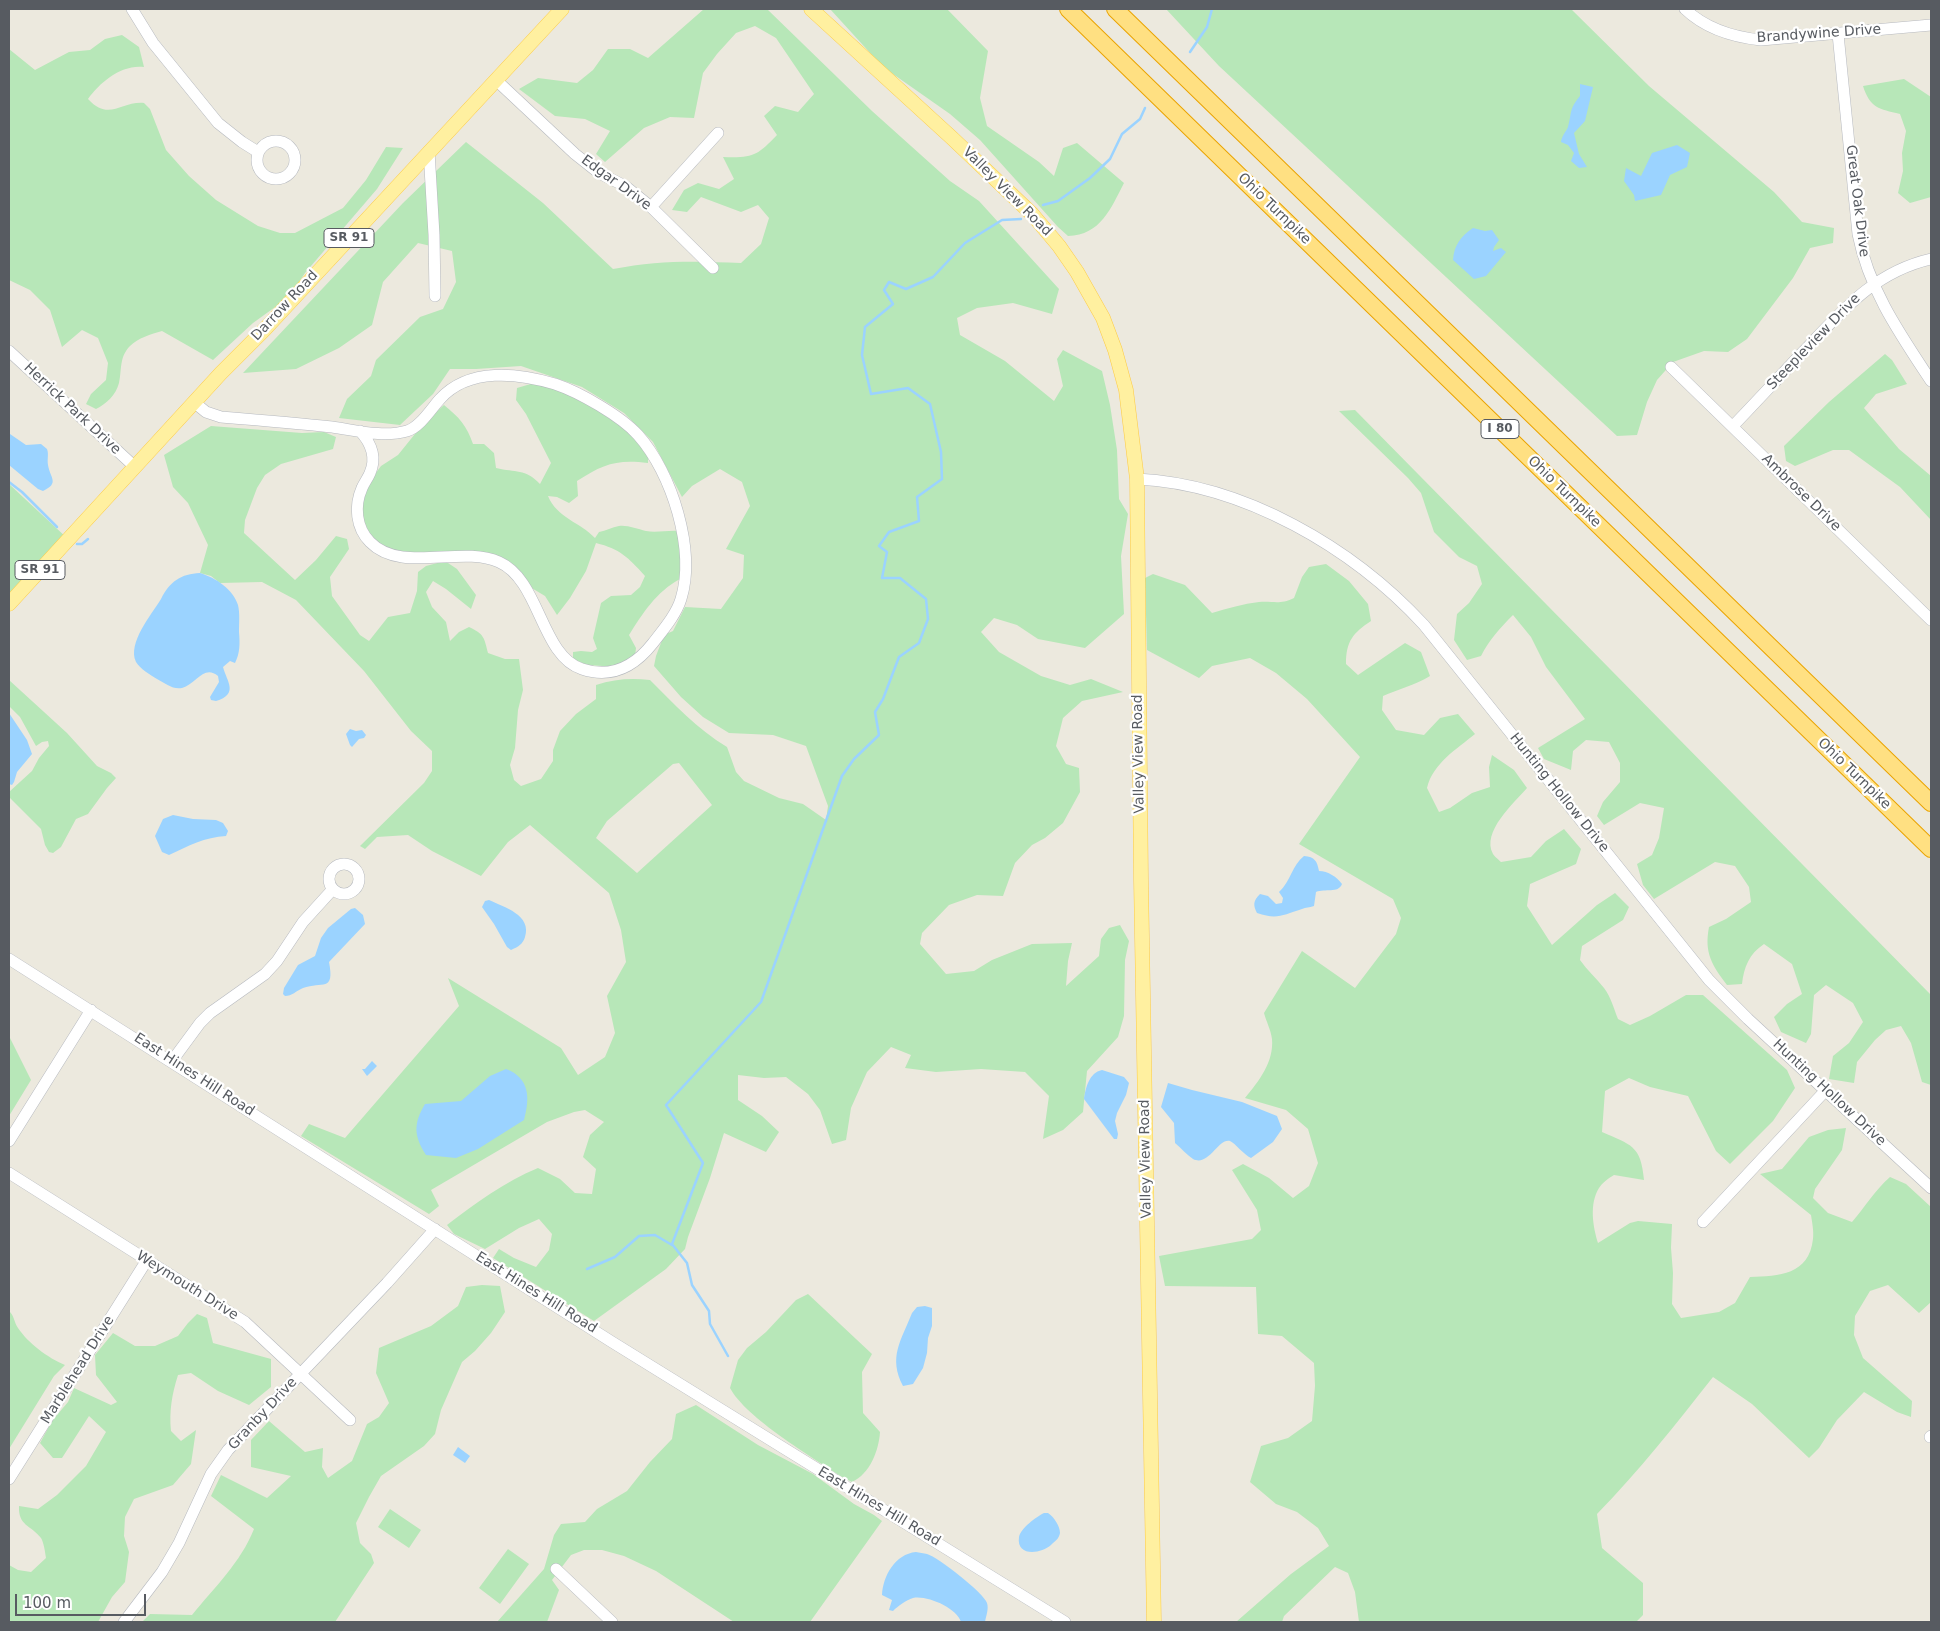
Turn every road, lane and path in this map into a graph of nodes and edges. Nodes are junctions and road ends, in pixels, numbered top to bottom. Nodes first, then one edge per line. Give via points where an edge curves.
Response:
1 (132, 9) edge
2 (562, 9) edge
3 (811, 9) edge
4 (1068, 9) edge
5 (1115, 9) edge
6 (1685, 9) edge
7 (1931, 25) edge
8 (1838, 34) junction
9 (496, 80) junction
10 (718, 133) dead end
11 (429, 151) junction
12 (258, 152) dead end
13 (650, 207) junction
14 (1931, 259) edge
15 (713, 268) dead end
16 (1872, 284) junction
17 (435, 296) dead end
18 (9, 350) edge
19 (1671, 367) dead end
20 (1931, 381) edge
21 (195, 403) junction
22 (1733, 426) junction
23 (360, 431) junction
24 (135, 467) junction
25 (1137, 479) junction
26 (9, 604) edge
27 (1931, 620) edge
28 (1931, 802) edge
29 (1931, 849) edge
30 (333, 889) dead end
31 (9, 959) edge
32 (91, 1010) junction
33 (172, 1061) junction
34 (1826, 1090) junction
35 (9, 1141) edge
36 (9, 1173) edge
37 (1931, 1188) edge
38 (1703, 1222) dead end
39 (435, 1229) junction
40 (147, 1260) junction
41 (301, 1373) junction
42 (350, 1420) dead end
43 (9, 1479) edge
44 (556, 1569) dead end
45 (124, 1622) edge
46 (612, 1622) edge
47 (1065, 1622) edge
48 (1154, 1622) edge

1 - 12 street via 153,43 218,123
2 - 9 main road, Darrow Road / SR 91
3 - 25 main road, Valley View Road via 1032,214 1068,259 1091,295 1115,350 1126,390
4 - 29 highway, Ohio Turnpike / I 80
5 - 28 highway, I 80
6 - 8 street, Brandywine Drive via 1705,25 1745,38 1770,40
7 - 8 street, Brandywine Drive
8 - 16 street, Great Oak Drive via 1858,234
9 - 11 main road, Darrow Road / SR 91
9 - 13 street, Edgar Drive via 575,154 599,173 625,186
10 - 13 street
11 - 17 street
11 - 21 main road, Darrow Road / SR 91
13 - 15 street, Edgar Drive
14 - 16 street, Steepleview Drive via 1907,266
16 - 20 street, Great Oak Drive
16 - 22 street, Steepleview Drive via 1849,303
18 - 24 street, Herrick Park Drive
19 - 22 street, Ambrose Drive
21 - 23 street via 206,412 221,417
21 - 24 main road, Darrow Road / SR 91
22 - 27 street, Ambrose Drive
23 - 23 street via 368,440 373,455 371,472 358,503 358,522 366,539 378,550 392,555 478,557 502,563 521,581 560,654 578,667 604,673 623,669 647,650 675,612 681,601 685,556 683,536 669,488 638,435 588,400 565,388 535,379 519,376 475,378 447,392 408,431
24 - 26 main road, Darrow Road / SR 91
25 - 34 street, Hunting Hollow Drive via 1160,480 1222,495 1278,517 1324,542 1373,576 1424,625 1709,980
25 - 48 main road, Valley View Road
30 - 33 street via 303,922 265,974 210,1013
31 - 32 street, East Hines Hill Road
32 - 33 street, East Hines Hill Road
32 - 35 street
33 - 39 street, East Hines Hill Road
34 - 37 street, Hunting Hollow Drive
34 - 38 street
36 - 40 street, Weymouth Drive
39 - 41 street, Granby Drive
39 - 47 street, East Hines Hill Road
40 - 41 street, Weymouth Drive via 245,1322
40 - 43 street, Marblehead Drive
41 - 42 street, Weymouth Drive
41 - 45 street, Granby Drive via 228,1450 210,1474 162,1572
44 - 46 street

